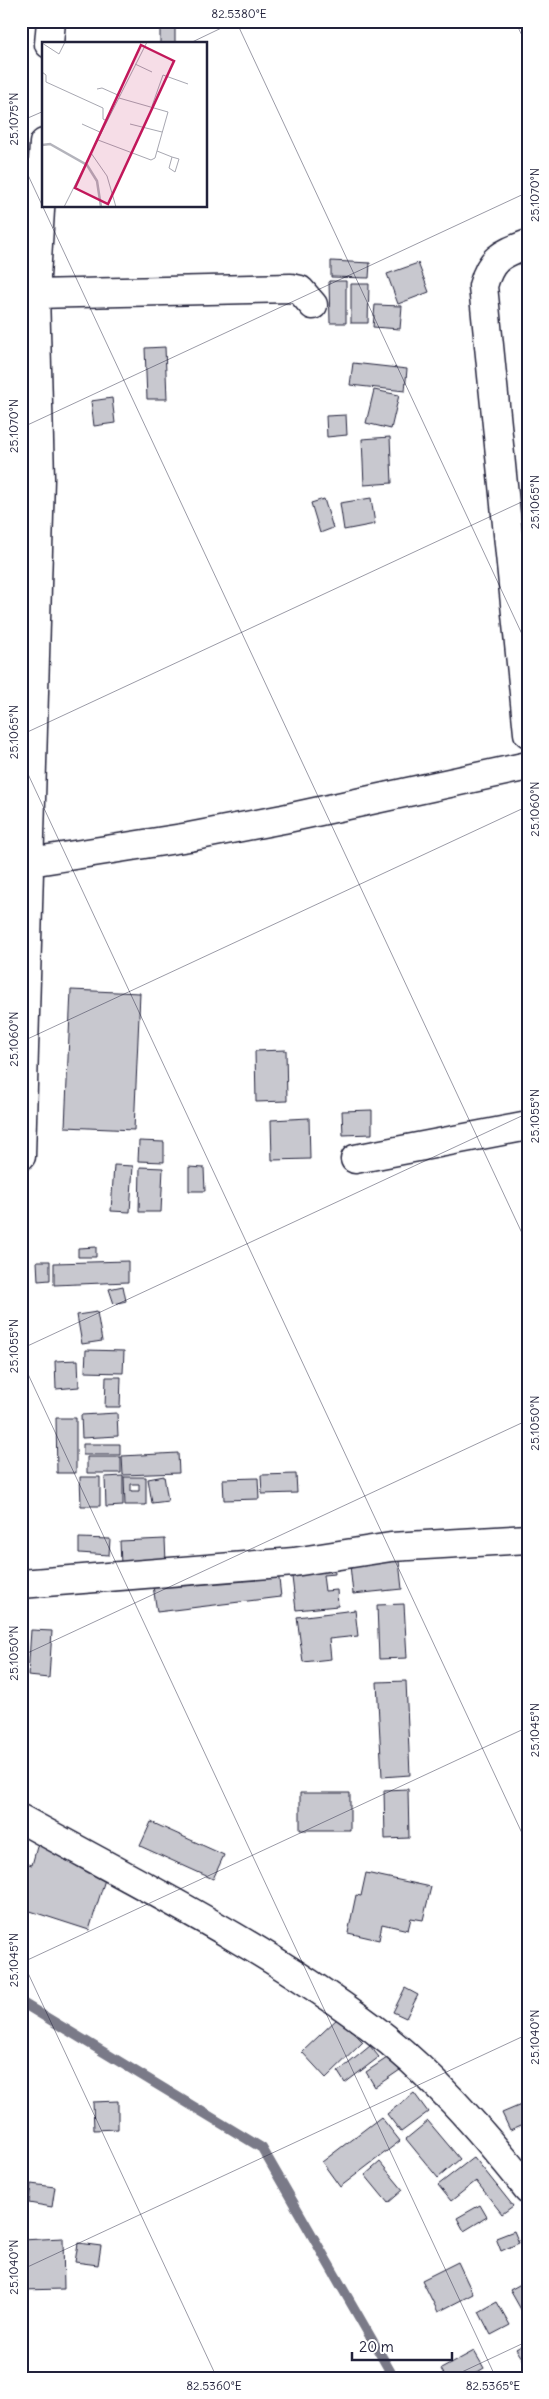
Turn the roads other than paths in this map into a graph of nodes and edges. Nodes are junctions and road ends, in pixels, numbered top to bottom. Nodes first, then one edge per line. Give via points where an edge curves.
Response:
1 (51, 21) edge
2 (49, 42) edge
3 (42, 177) edge
4 (528, 244) edge
5 (35, 294) junction
6 (313, 305) dead end
7 (528, 733) edge
8 (528, 766) edge
9 (27, 845) edge
10 (528, 1126) edge
11 (21, 1156) edge
12 (355, 1159) dead end
13 (528, 1540) edge
14 (21, 1584) edge
15 (21, 1819) edge
16 (528, 2189) edge

1 - 2 street
3 - 5 street
4 - 7 street via 502,254 488,268 484,286
5 - 6 street via 291,288 300,290
5 - 9 street via 40,478
8 - 9 street via 189,837
9 - 11 street
10 - 12 street
13 - 14 street via 390,1547 294,1562
15 - 16 street via 244,1941 370,2026 444,2091

